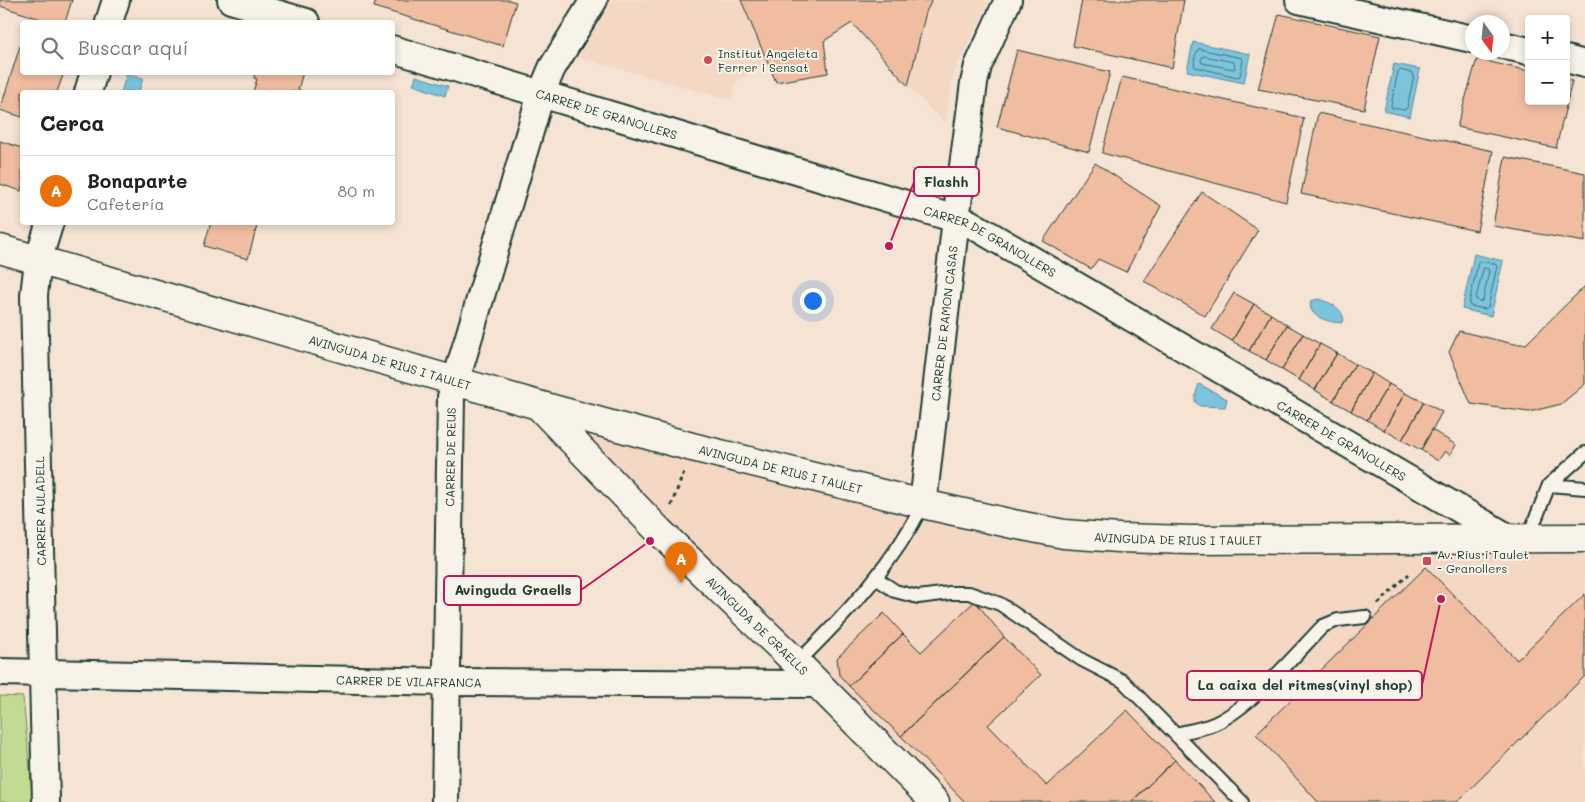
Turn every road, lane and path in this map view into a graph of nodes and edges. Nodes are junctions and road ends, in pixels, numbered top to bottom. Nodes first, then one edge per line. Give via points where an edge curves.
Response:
1 (116, 0) edge
2 (231, 0) edge
3 (594, 0) edge
4 (1008, 0) edge
5 (1299, 0) edge
6 (110, 20) edge
7 (299, 20) edge
8 (1465, 37) edge
9 (1510, 47) edge
10 (395, 50) edge
11 (1525, 50) edge
12 (1570, 61) edge
13 (1585, 64) edge
14 (93, 75) edge
15 (89, 90) edge
16 (541, 94) junction
17 (956, 219) junction
18 (49, 225) edge
19 (0, 249) edge
20 (38, 261) junction
21 (456, 381) junction
22 (538, 405) junction
23 (1585, 453) edge
24 (1549, 485) junction
25 (1585, 488) edge
26 (924, 504) junction
27 (1518, 538) junction
28 (1585, 538) edge
29 (1409, 574) dead end
30 (876, 578) junction
31 (1365, 617) joint
32 (0, 672) edge
33 (44, 674) junction
34 (808, 675) junction
35 (447, 682) junction
36 (1175, 734) junction
37 (46, 802) edge
38 (445, 802) edge
39 (935, 802) edge
40 (1242, 802) edge

1 - 6 street
2 - 7 street
3 - 16 street, CARRER DE REUS via 552,68
4 - 17 street, CARRER DE RAMON CASAS via 978,66
5 - 8 street
9 - 11 street
10 - 16 street, CARRER DE GRANOLLERS
12 - 13 street
14 - 15 street
16 - 17 street, CARRER DE GRANOLLERS
16 - 21 street, CARRER DE REUS
17 - 26 street, CARRER DE RAMON CASAS
17 - 27 street, CARRER DE GRANOLLERS via 969,223
18 - 20 street, CARRER AULADELL
19 - 20 street, AVINGUDA DE RIUS I TAULET
20 - 21 street, AVINGUDA DE RIUS I TAULET
20 - 33 street, CARRER AULADELL via 34,295
21 - 22 street, AVINGUDA DE RIUS I TAULET
21 - 35 street, CARRER DE REUS via 451,397
22 - 26 street, AVINGUDA DE RIUS I TAULET
22 - 34 street, AVINGUDA DE GRAELLS via 659,531
23 - 24 lane
24 - 25 lane
24 - 27 lane
26 - 27 street, AVINGUDA DE RIUS I TAULET via 1064,534 1119,538
26 - 30 lane via 912,528
27 - 28 street, AVINGUDA DE RIUS I TAULET
29 - 31 path
30 - 34 lane via 804,656
30 - 36 lane via 896,591 918,597 969,593 1000,604 1082,660 1123,681
31 - 36 lane via 1338,620 1323,626 1255,696 1216,723
32 - 33 street, CARRER DE VILAFRANCA
33 - 35 street, CARRER DE VILAFRANCA
33 - 37 street, CARRER AULADELL
34 - 35 street, CARRER DE VILAFRANCA
34 - 39 street, AVINGUDA DE GRAELLS
35 - 38 street, CARRER DE REUS
36 - 40 lane

